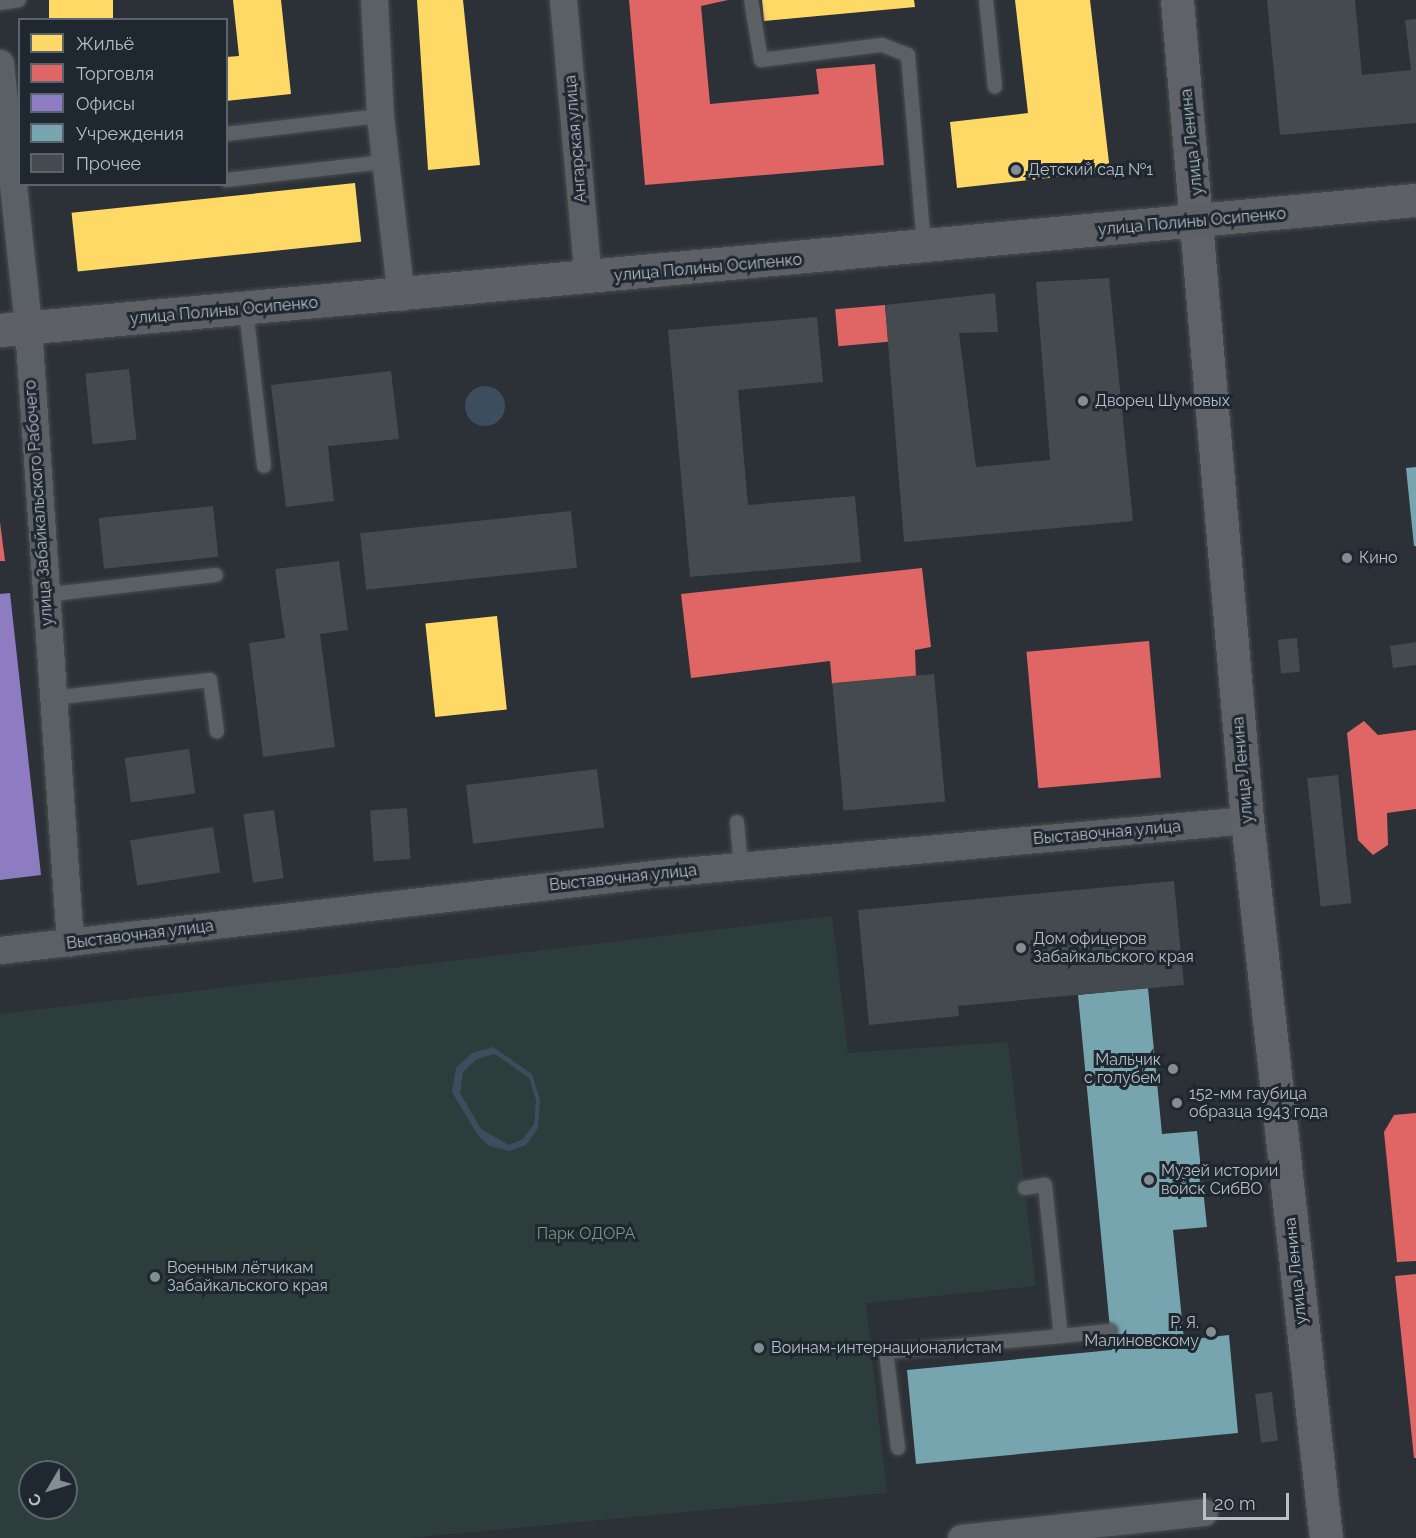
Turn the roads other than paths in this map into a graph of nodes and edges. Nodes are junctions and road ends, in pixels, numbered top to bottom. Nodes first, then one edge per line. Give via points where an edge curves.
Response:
1 (20, 0) edge
2 (374, 0) edge
3 (563, 0) edge
4 (751, 0) edge
5 (986, 0) edge
6 (1178, 0) edge
7 (0, 3) edge
8 (0, 63) edge
9 (996, 87) dead end
10 (1, 90) edge
11 (380, 116) junction
12 (228, 134) edge
13 (385, 162) junction
14 (228, 180) edge
15 (1416, 200) edge
16 (1200, 220) junction
17 (924, 248) junction
18 (588, 279) junction
19 (400, 297) junction
20 (246, 309) junction
21 (14, 329) edge
22 (264, 466) dead end
23 (216, 575) dead end
24 (45, 596) junction
25 (52, 698) junction
26 (217, 732) dead end
27 (1247, 820) junction
28 (737, 822) dead end
29 (741, 866) junction
30 (70, 943) junction
31 (0, 950) edge
32 (1025, 1188) dead end
33 (1110, 1330) dead end
34 (1061, 1336) junction
35 (898, 1448) dead end
36 (1204, 1512) dead end
37 (961, 1538) edge
38 (1326, 1538) edge

1 - 7 lane
2 - 11 street
3 - 18 street, Ангарская улица
4 - 17 lane via 760,60 882,45 908,55
5 - 9 lane
6 - 16 main road, улица Ленина
8 - 10 street, улица Забайкальского Рабочего
10 - 21 street, улица Забайкальского Рабочего
11 - 12 lane
11 - 13 street
13 - 14 lane
13 - 19 street
15 - 16 main road, улица Полины Осипенко
16 - 17 main road, улица Полины Осипенко
16 - 27 main road, улица Ленина
17 - 18 main road, улица Полины Осипенко
18 - 19 main road, улица Полины Осипенко
19 - 20 main road, улица Полины Осипенко
20 - 21 main road, улица Полины Осипенко
20 - 22 lane
21 - 24 street, улица Забайкальского Рабочего
23 - 24 lane
24 - 25 street, улица Забайкальского Рабочего
25 - 26 lane via 210,680
25 - 30 street, улица Забайкальского Рабочего
27 - 29 street, Выставочная улица
27 - 38 main road, улица Ленина
28 - 29 lane
29 - 30 street, Выставочная улица
30 - 31 street, Выставочная улица
32 - 34 lane via 1045,1185
33 - 34 lane
34 - 35 lane via 886,1352
36 - 37 street

